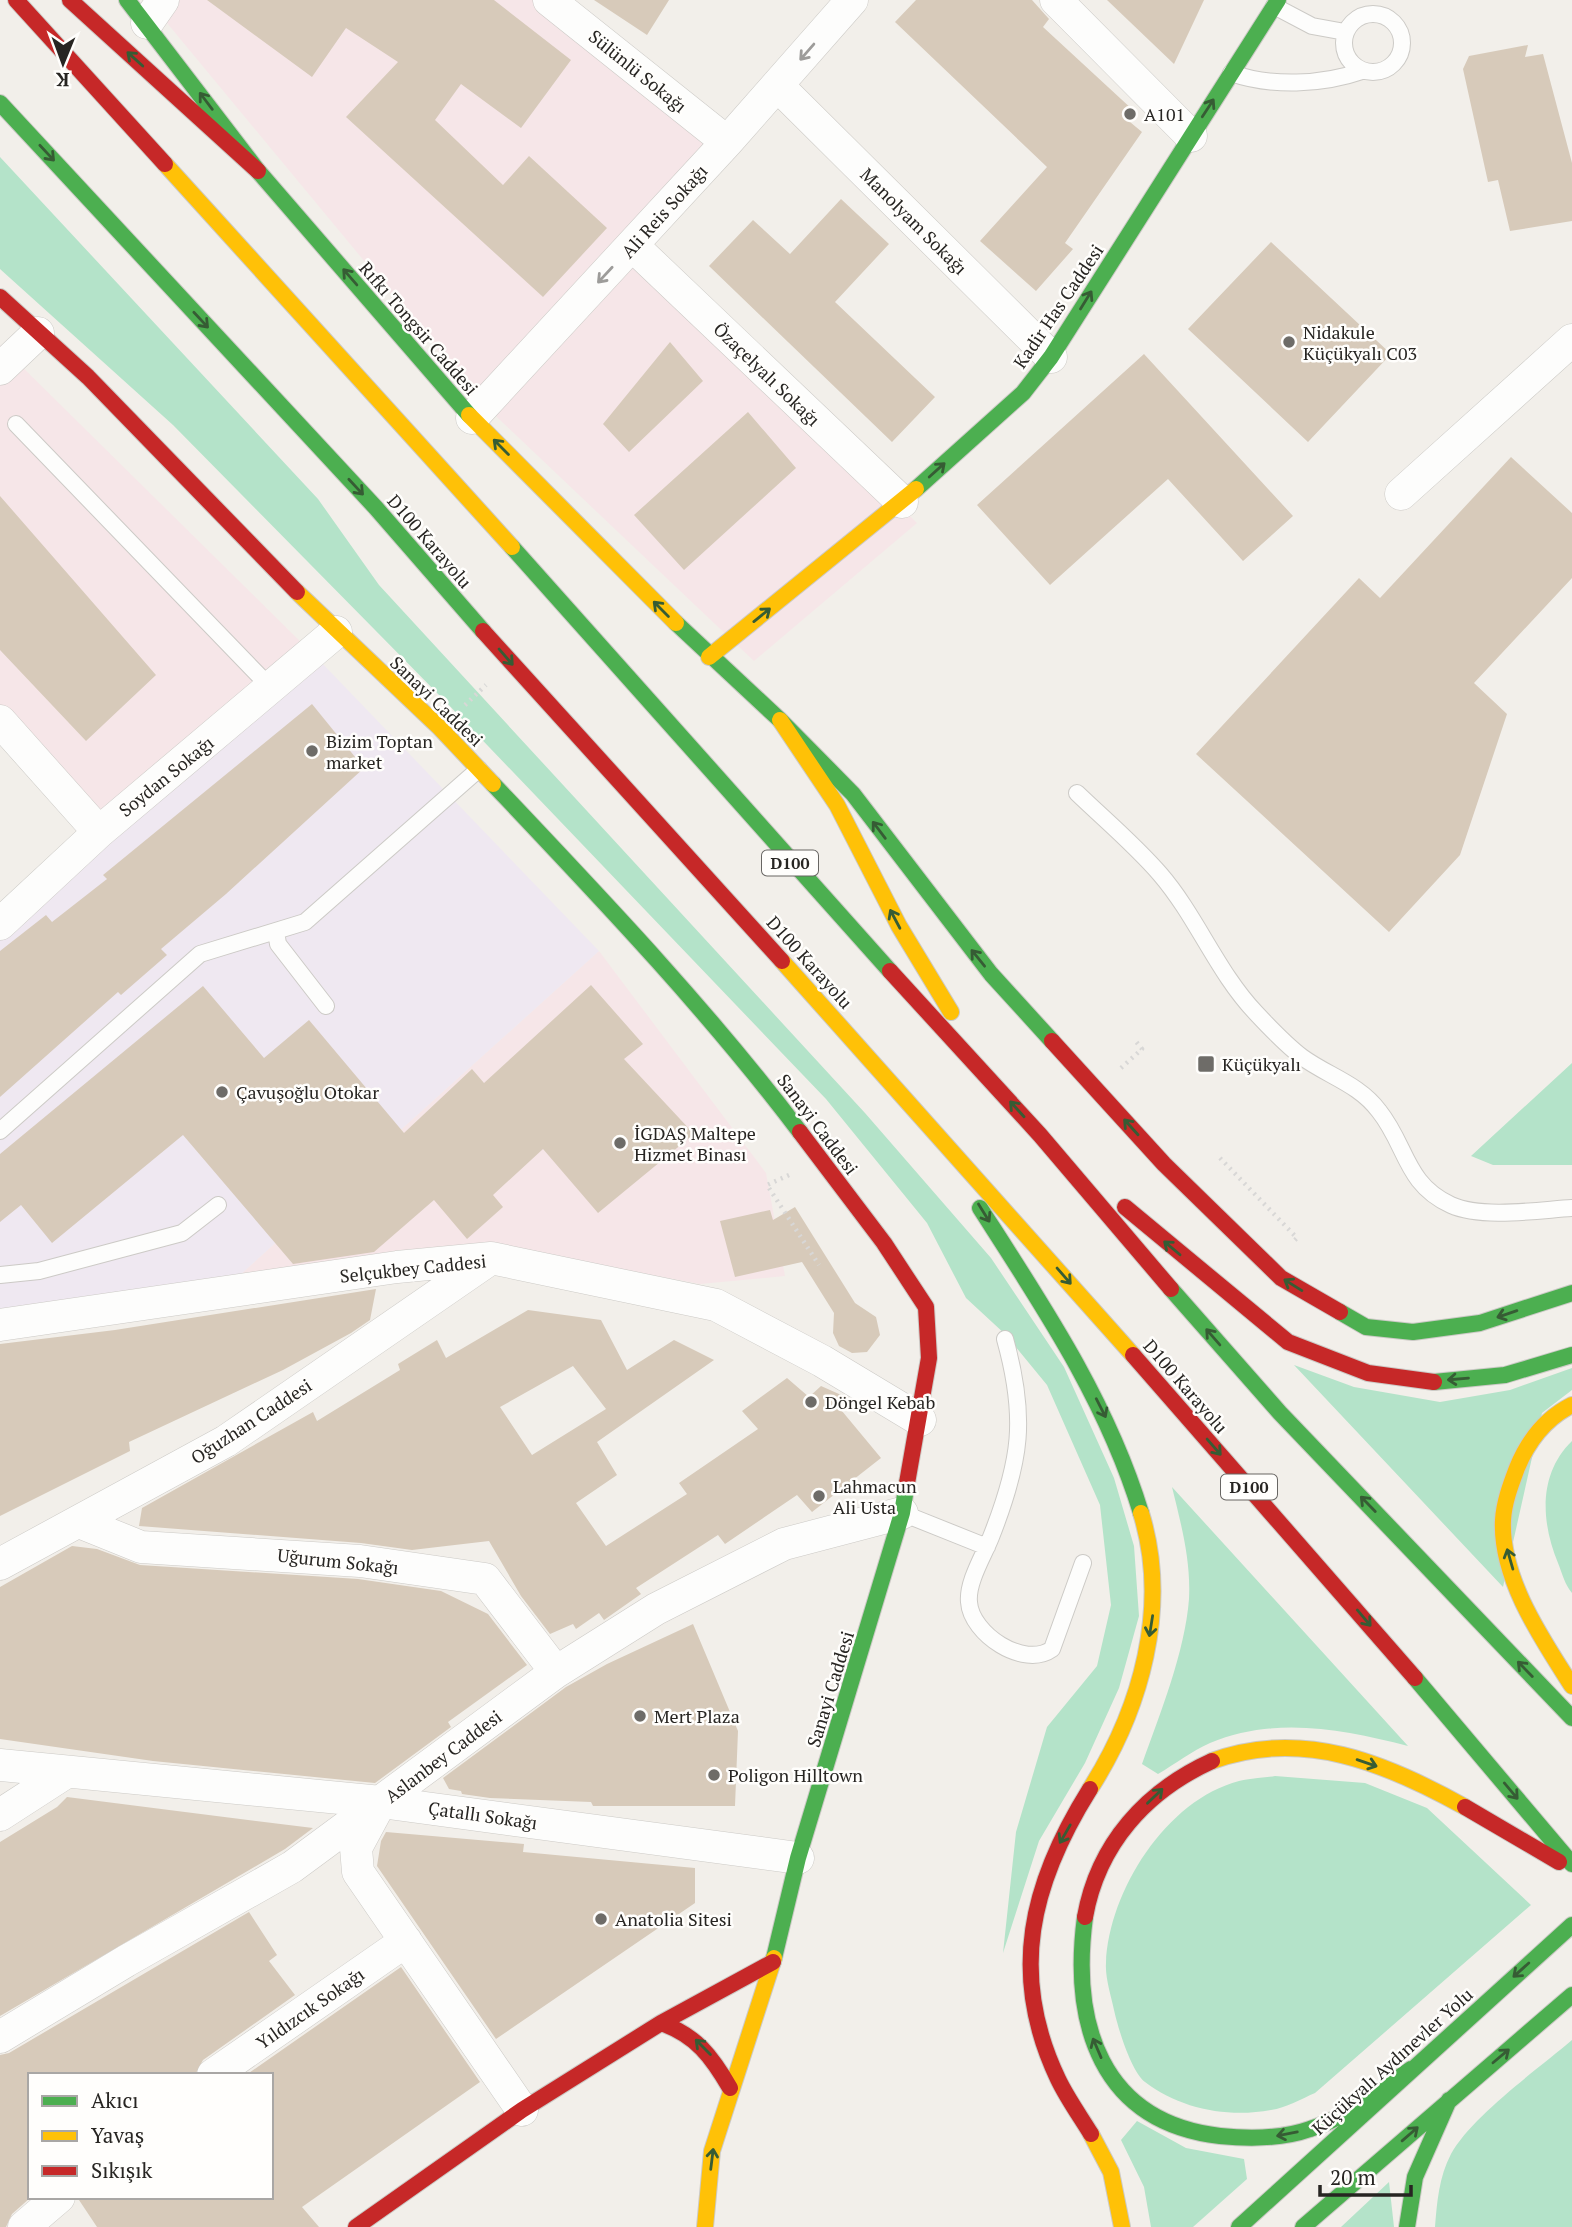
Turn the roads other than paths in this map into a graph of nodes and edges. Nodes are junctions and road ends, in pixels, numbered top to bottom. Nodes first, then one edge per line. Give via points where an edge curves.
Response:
1 (16, 0) edge
2 (70, 0) edge
3 (550, 0) edge
4 (852, 0) edge
5 (1056, 0) edge
6 (1276, 3) edge
7 (1379, 7) edge
8 (145, 8) edge
9 (1345, 32) junction
10 (1362, 71) junction
11 (1231, 73) junction
12 (777, 85) junction
13 (0, 103) edge
14 (1191, 136) junction
15 (727, 142) junction
16 (258, 171) junction
17 (633, 246) junction
18 (0, 296) edge
19 (38, 333) junction
20 (1572, 340) edge
21 (1051, 357) junction
22 (0, 369) edge
23 (472, 418) junction
24 (16, 424) dead end
25 (1401, 494) dead end
26 (902, 502) junction
27 (336, 632) junction
28 (709, 657) junction
29 (271, 688) junction
30 (780, 720) junction
31 (0, 722) edge
32 (479, 769) junction
33 (1077, 793) dead end
34 (99, 832) junction
35 (0, 924) edge
36 (276, 931) junction
37 (326, 1006) dead end
38 (993, 1083) junction
39 (922, 1114) junction
40 (0, 1131) edge
41 (1040, 1135) junction
42 (218, 1205) dead end
43 (1572, 1208) edge
44 (491, 1258) junction
45 (0, 1275) edge
46 (1572, 1293) edge
47 (0, 1325) edge
48 (1005, 1339) dead end
49 (1572, 1355) edge
50 (1572, 1405) edge
51 (920, 1420) junction
52 (902, 1513) junction
53 (79, 1522) junction
54 (987, 1547) junction
55 (1083, 1563) dead end
56 (0, 1564) edge
57 (556, 1672) junction
58 (1572, 1686) edge
59 (1572, 1718) edge
60 (0, 1765) edge
61 (65, 1773) junction
62 (381, 1802) junction
63 (0, 1815) edge
64 (799, 1858) junction
65 (1572, 1864) edge
66 (1572, 1869) edge
67 (1572, 1925) edge
68 (406, 1941) junction
69 (773, 1962) junction
70 (1572, 1995) edge
71 (661, 2023) junction
72 (0, 2037) edge
73 (1411, 2070) junction
74 (216, 2073) edge
75 (730, 2088) junction
76 (1449, 2100) junction
77 (522, 2110) junction
78 (57, 2199) edge
79 (390, 2205) junction
80 (24, 2227) edge
81 (356, 2227) edge
82 (374, 2227) edge
83 (705, 2227) edge
84 (1122, 2227) edge
85 (1239, 2227) edge
86 (1303, 2227) edge
87 (1407, 2227) edge

1 - 38 main road, D100
16 -> 2 main road
3 - 15 street, Sülünlü Sokağı
4 -> 12 street, Ali Reis Sokağı
5 - 14 street
6 - 9 lane via 1312,26
6 - 11 main road, Kadir Has Caddesi
7 - 9 lane via 1359,16
7 - 10 lane via 1397,25 1402,46 1393,65 1373,73
16 -> 8 main road, Rıfkı Tongsir Caddesi
9 - 10 lane via 1345,55
10 - 11 lane via 1336,80 1312,81 1263,81
14 -> 11 main road, Kadir Has Caddesi
12 - 15 street, Ali Reis Sokağı
12 - 21 street, Manolyam Sokağı
13 -> 39 main road, D100 Karayolu / D100 via 376,508 510,662
21 -> 14 main road, Kadir Has Caddesi
15 - 17 street, Ali Reis Sokağı
23 -> 16 main road, Rıfkı Tongsir Caddesi
17 -> 23 street, Ali Reis Sokağı
17 - 26 street, Özaçelyalı Sokağı
18 - 19 main road, Sanayi Caddesi
19 - 22 street
19 - 27 main road, Sanayi Caddesi via 88,377
20 - 25 street
26 -> 21 main road, Kadir Has Caddesi via 1023,393
28 -> 23 main road, Rıfkı Tongsir Caddesi
24 - 29 lane
28 -> 26 main road, Kadir Has Caddesi
27 - 29 street, Soydan Sokağı
27 - 32 main road, Sanayi Caddesi
28 - 30 main road, Rıfkı Tongsir Caddesi
29 - 34 street, Soydan Sokağı
38 -> 30 main road via 899,926 837,805
46 -> 30 main road via 1480,1323 1413,1332 1366,1327 1281,1278 1164,1164 991,974 853,794
31 - 34 street
32 - 36 lane via 305,922
32 - 51 main road, Sanayi Caddesi via 760,1079 884,1243 926,1307 929,1358
33 - 43 lane via 1161,874 1236,993 1251,1009 1303,1057 1344,1080 1380,1112 1426,1191 1454,1207 1482,1212
34 - 35 street, Soydan Sokağı
36 - 37 lane via 278,944
36 - 40 lane via 200,954
41 -> 38 main road, D100
39 -> 65 main road, D100 Karayolu / D100 via 1356,1609
39 -> 84 main road via 1082,1372 1118,1444 1140,1502 1152,1552 1155,1604 1130,1716 1102,1775 1061,1840 1039,1894 1029,1959 1039,2033 1066,2094 1104,2149 1121,2194
49 -> 41 main road via 1505,1375 1434,1381 1368,1373 1288,1342
59 -> 41 main road, D100 via 1280,1413
42 - 45 lane via 182,1233 38,1270
44 - 47 street, Selçukbey Caddesi via 397,1267
44 - 51 street, Selçukbey Caddesi via 716,1305
44 - 53 street, Oğuzhan Caddesi via 226,1441
48 - 54 lane via 1019,1402 1019,1430 1011,1486
58 -> 50 main road via 1520,1589 1503,1522 1512,1479 1524,1451 1542,1427
51 - 52 main road, Sanayi Caddesi
52 - 54 lane
52 - 57 street, Aslanbey Caddesi via 784,1544 656,1609
52 - 64 main road, Sanayi Caddesi
53 - 56 street, Oğuzhan Caddesi
53 - 57 street, Uğurum Sokağı via 141,1547 360,1560 485,1579
54 - 55 lane via 969,1594 971,1615 986,1634 1032,1657 1052,1649
57 - 62 street, Aslanbey Caddesi
60 - 61 street, Çatallı Sokağı
61 - 62 street, Çatallı Sokağı
61 - 63 street
62 - 64 street, Çatallı Sokağı
62 - 68 street via 356,1848 358,1872
62 - 72 street, Aslanbey Caddesi via 292,1867
64 - 69 main road, Sanayi Caddesi
73 -> 66 main road via 1355,2108 1309,2130 1272,2137 1195,2132 1130,2101 1094,2044 1079,1961 1088,1901 1106,1854 1125,1829 1166,1784 1213,1760 1262,1747 1301,1747 1348,1756 1395,1773 1449,1798
67 -> 73 main road, Küçükyalı Aydınevler Yolu
68 - 74 street, Yıldızcık Sokağı
68 - 77 street
69 - 71 main road
69 - 75 main road, Sanayi Caddesi
76 -> 70 main road
75 -> 71 main road via 711,2054 687,2031
71 - 77 main road
73 - 85 main road, Küçükyalı Aydınevler Yolu
83 -> 75 main road, Sanayi Caddesi via 712,2151
86 -> 76 main road
76 - 87 main road via 1418,2164 1407,2202
77 - 79 main road
78 - 80 street
79 - 81 main road
79 - 82 main road

